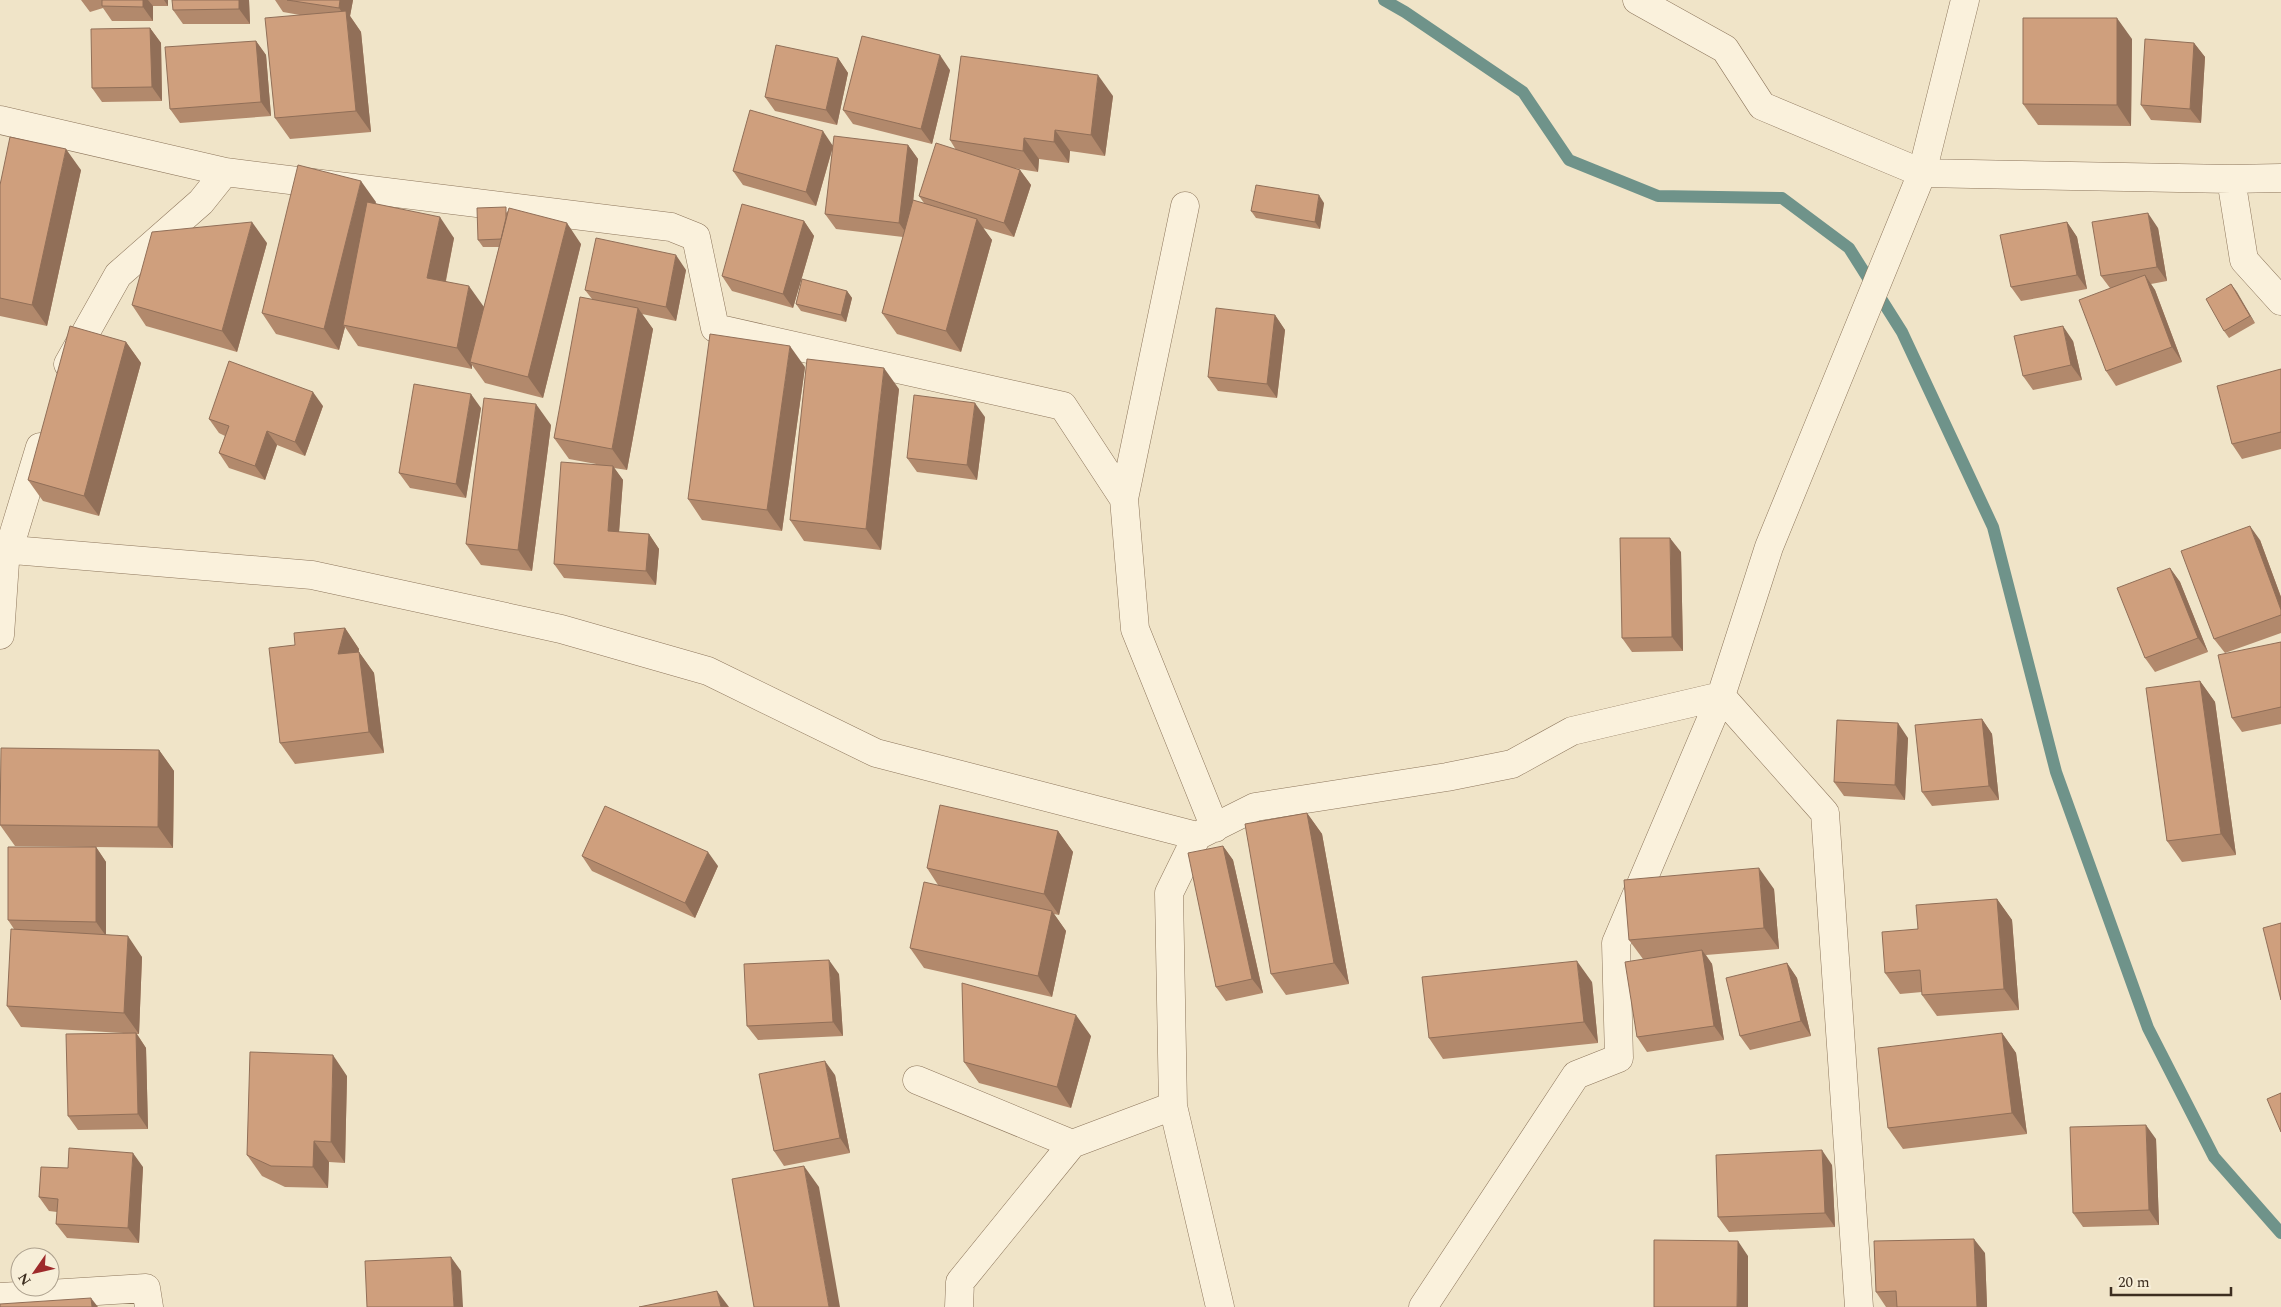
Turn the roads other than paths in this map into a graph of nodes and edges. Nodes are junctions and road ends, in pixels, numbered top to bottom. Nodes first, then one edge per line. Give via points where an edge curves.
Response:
1 (1637, 0) edge
2 (1965, 0) edge
3 (0, 120) edge
4 (225, 172) junction
5 (1922, 173) junction
6 (2281, 178) edge
7 (2231, 179) junction
8 (1185, 206) dead end
9 (2281, 302) edge
10 (58, 386) edge
11 (47, 422) edge
12 (1124, 499) junction
13 (4, 550) edge
14 (0, 635) edge
15 (1720, 696) junction
16 (1206, 832) junction
17 (916, 1080) dead end
18 (1173, 1106) junction
19 (1072, 1144) junction
20 (0, 1297) edge
21 (150, 1307) edge
22 (958, 1307) edge
23 (1220, 1307) edge
24 (1423, 1307) edge
25 (1859, 1307) edge

1 - 5 street via 1725,49 1762,106
2 - 5 street
3 - 4 street
4 - 10 street via 201,202 118,275
4 - 12 street via 671,227 696,237 716,328 1063,406
5 - 7 street
5 - 15 street via 1769,547
6 - 7 street
7 - 9 street via 2244,260
8 - 12 street
11 - 13 street
12 - 16 street via 1135,629
13 - 14 street
13 - 16 street via 312,575 561,629 708,671 876,753
15 - 16 street via 1572,731 1512,764 1255,807
15 - 24 street via 1616,943 1619,1058 1576,1075
15 - 25 street via 1825,813
16 - 18 street via 1169,893
17 - 19 street
18 - 19 street
18 - 23 street
19 - 22 street via 960,1282
20 - 21 street via 146,1288

